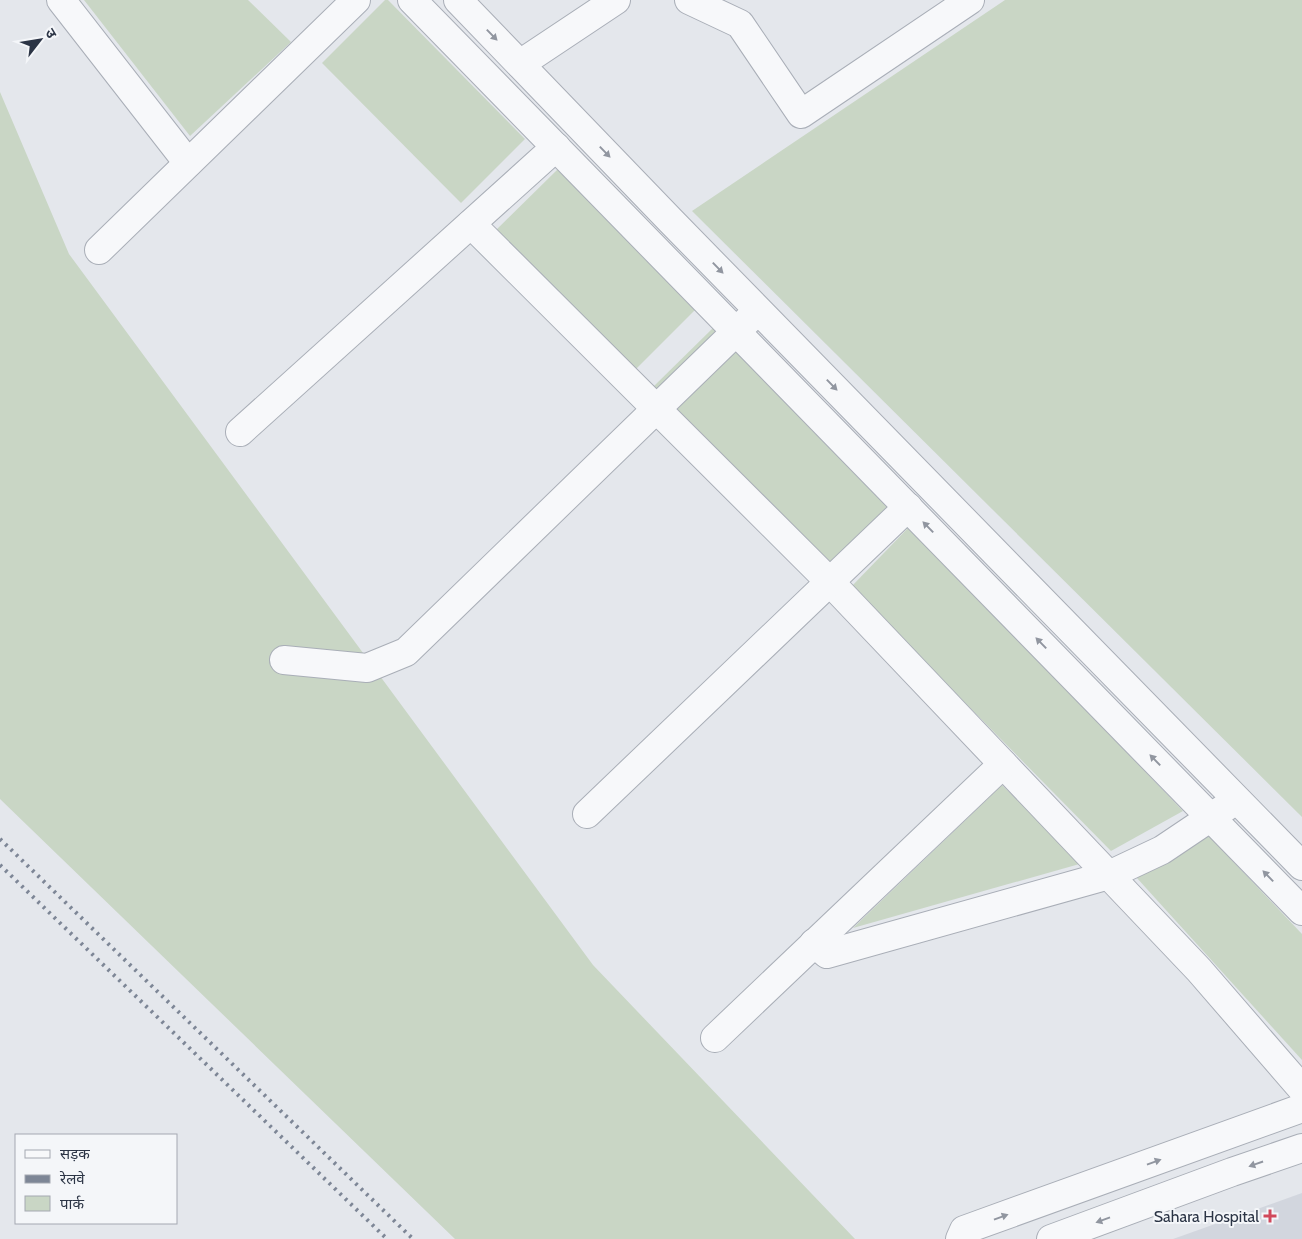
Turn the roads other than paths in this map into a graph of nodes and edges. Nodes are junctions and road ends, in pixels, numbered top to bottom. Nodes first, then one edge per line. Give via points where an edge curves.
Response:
1 (60, 0) edge
2 (356, 0) edge
3 (412, 0) edge
4 (458, 0) edge
5 (616, 0) edge
6 (689, 0) edge
7 (970, 0) edge
8 (520, 64) junction
9 (556, 146) junction
10 (188, 163) junction
11 (470, 224) junction
12 (99, 250) dead end
13 (758, 310) junction
14 (736, 331) junction
15 (656, 409) junction
16 (240, 432) dead end
17 (908, 507) junction
18 (830, 582) junction
19 (284, 660) dead end
20 (1003, 764) junction
21 (1237, 800) junction
22 (587, 814) dead end
23 (1211, 818) junction
24 (1302, 866) edge
25 (1109, 875) junction
26 (1302, 911) edge
27 (814, 943) junction
28 (715, 1038) dead end
29 (1302, 1089) edge
30 (1302, 1108) edge
31 (1302, 1148) edge
32 (960, 1239) edge
33 (1051, 1239) edge

1 - 10 street
2 - 10 street
3 - 9 street
4 -> 8 street
5 - 8 street
6 - 7 street via 740,24 801,114
8 -> 13 street
9 - 11 street
9 - 14 street
10 - 12 street
11 - 15 street
11 - 16 street
13 - 14 street
13 -> 21 street
14 - 15 street
14 - 17 street
15 - 18 street
15 - 19 street via 406,652 367,668
17 - 18 street
23 -> 17 street
18 - 20 street
18 - 22 street
20 - 25 street
20 - 27 street
21 - 23 street
21 - 24 street
23 - 25 street via 1162,850
26 -> 23 street
25 - 27 street via 827,954
25 - 29 street via 1199,970
27 - 28 street
32 -> 30 street via 964,1230
31 -> 33 street

